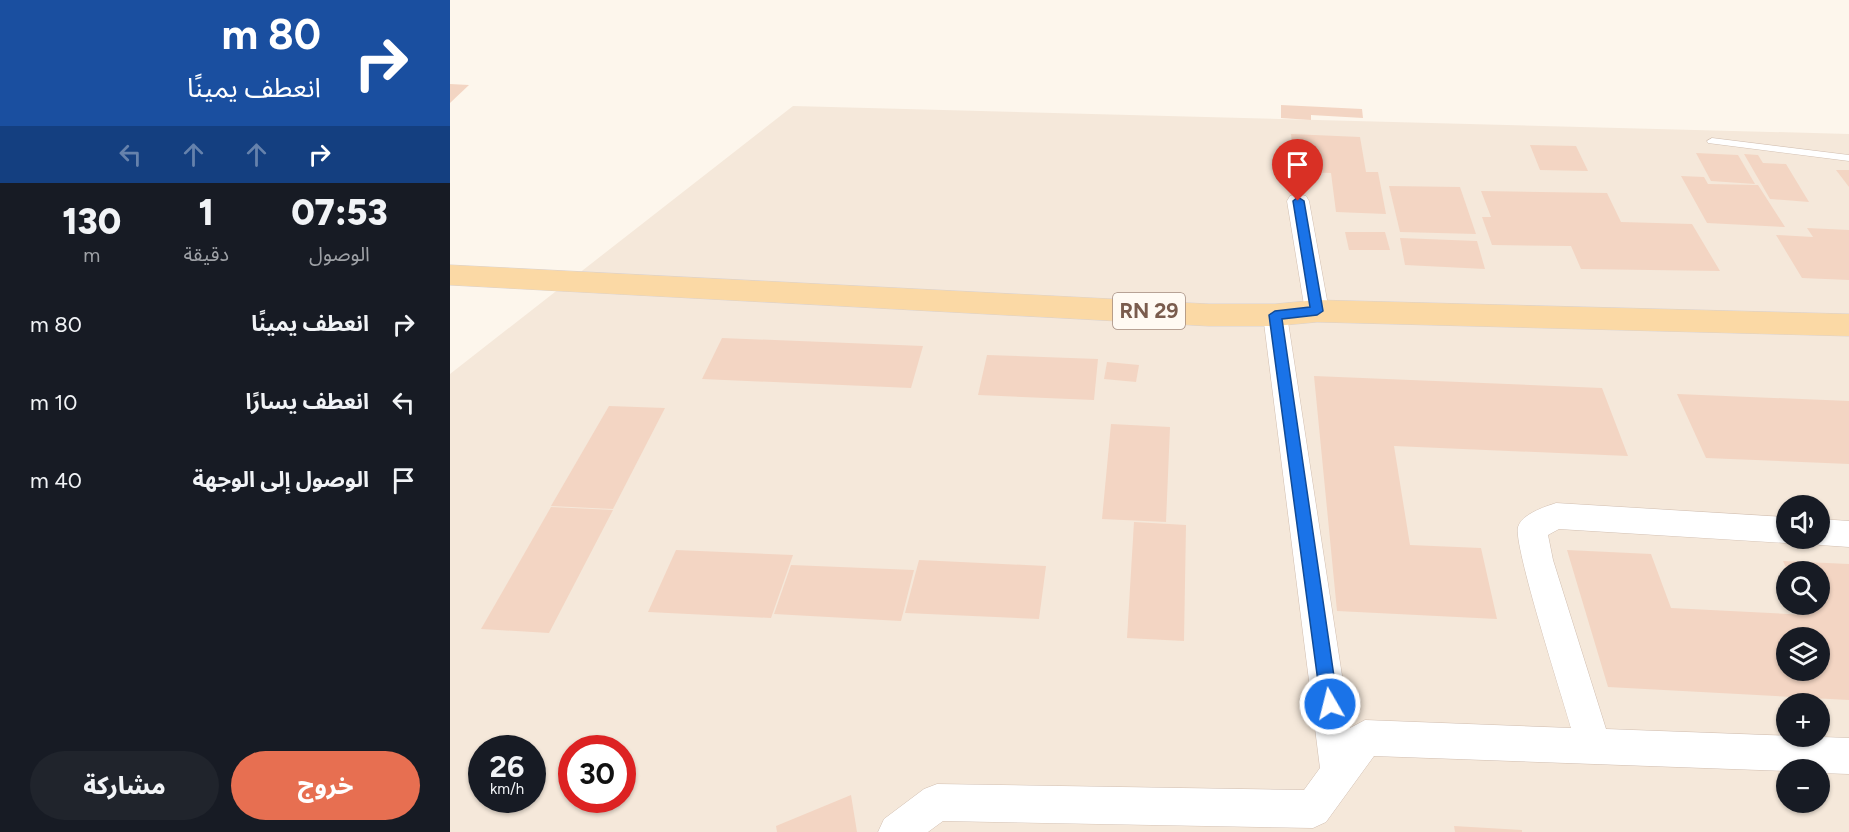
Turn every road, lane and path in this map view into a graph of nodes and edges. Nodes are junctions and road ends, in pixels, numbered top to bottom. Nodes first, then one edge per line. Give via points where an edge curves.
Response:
1 (1712, 141) dead end
2 (1849, 158) edge
3 (1298, 201) dead end
4 (450, 275) edge
5 (1317, 311) junction
6 (1275, 315) junction
7 (1849, 325) edge
8 (1776, 529) edge
9 (1830, 533) edge
10 (1849, 534) edge
11 (1594, 746) junction
12 (1849, 756) edge
13 (1339, 772) junction
14 (897, 832) edge

1 - 2 lane
3 - 5 street
4 - 6 main road, RN 29 via 1209,315
5 - 6 main road, RN 29
5 - 7 main road, RN 29
6 - 13 street
8 - 11 street via 1556,516 1532,529
9 - 10 street
11 - 12 street
11 - 13 street via 1365,738
13 - 14 street via 1313,809 937,802

